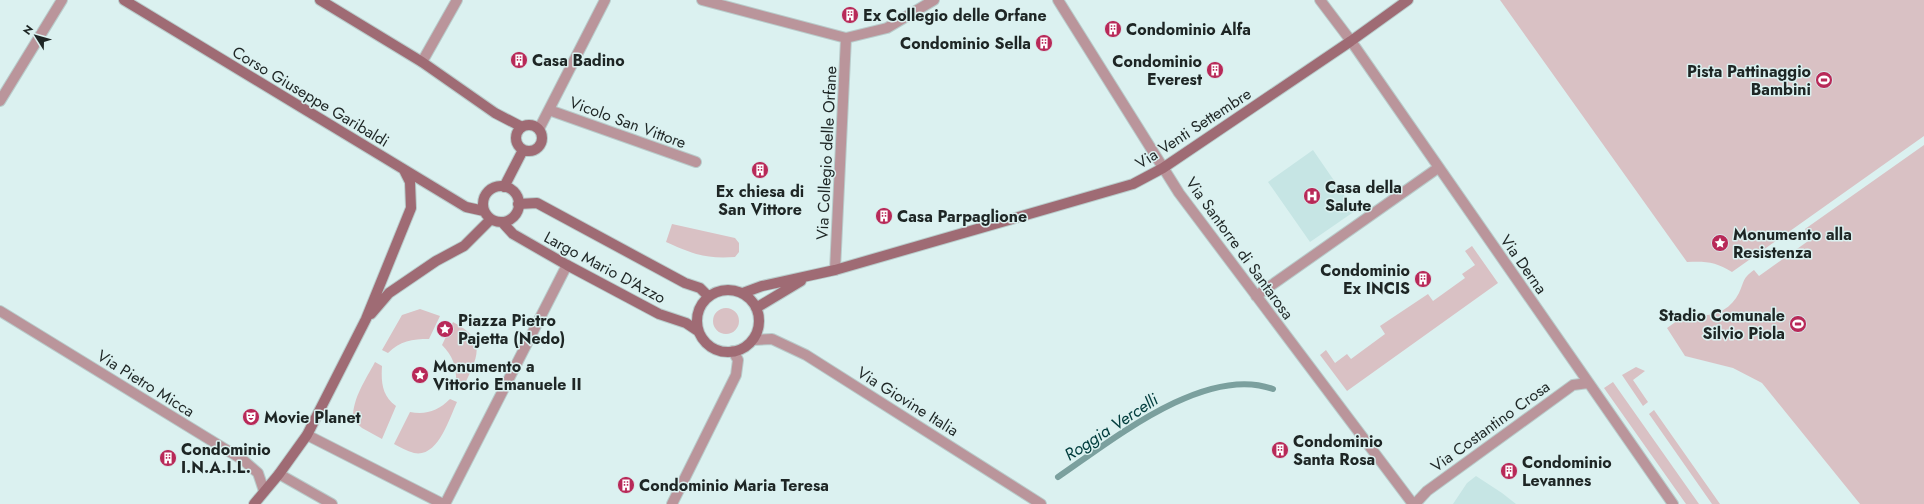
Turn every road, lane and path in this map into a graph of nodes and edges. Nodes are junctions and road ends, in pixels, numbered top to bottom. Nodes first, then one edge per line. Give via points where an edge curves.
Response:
1 (62, 0) edge
2 (124, 0) edge
3 (320, 0) edge
4 (457, 0) edge
5 (605, 0) edge
6 (702, 0) edge
7 (934, 0) edge
8 (1058, 0) edge
9 (1320, 0) edge
10 (1408, 0) edge
11 (846, 38) junction
12 (1351, 41) junction
13 (422, 62) junction
14 (0, 101) edge
15 (549, 110) junction
16 (522, 127) junction
17 (539, 128) junction
18 (523, 150) junction
19 (696, 162) dead end
20 (1163, 168) junction
21 (1438, 168) junction
22 (404, 170) junction
23 (504, 187) junction
24 (518, 204) junction
25 (484, 211) junction
26 (491, 219) junction
27 (502, 222) junction
28 (567, 265) junction
29 (835, 270) junction
30 (808, 276) junction
31 (743, 293) junction
32 (708, 296) junction
33 (1256, 296) junction
34 (756, 308) junction
35 (0, 311) edge
36 (366, 319) junction
37 (698, 330) junction
38 (753, 340) junction
39 (733, 352) junction
40 (1588, 383) junction
41 (307, 435) junction
42 (279, 474) junction
43 (264, 491) junction
44 (254, 504) edge
45 (332, 504) edge
46 (444, 504) edge
47 (672, 504) edge
48 (1041, 504) edge
49 (1414, 504) edge
50 (1673, 504) edge

1 - 14 street
2 - 22 main road, Corso Giuseppe Garibaldi
3 - 13 main road
4 - 13 street
5 - 15 street
6 - 11 street
7 - 11 street via 887,28
8 - 20 street, Via Santorre di Santarosa
9 - 12 street, Via Derna
10 - 12 main road, Via Venti Settembre
11 - 29 street, Via Collegio delle Orfane
12 - 20 main road, Via Venti Settembre
12 - 21 street, Via Derna
13 - 16 main road via 495,113
15 - 17 street
15 - 19 street, Vicolo San Vittore
16 - 17 main road via 530,124
16 - 18 main road via 516,133 516,140
17 - 18 main road via 542,136 540,145 532,151
18 - 23 main road
20 - 29 main road, Via Venti Settembre via 1133,184
20 - 33 street, Via Santorre di Santarosa
21 - 33 street
21 - 40 street, Via Derna
22 - 25 main road, Corso Giuseppe Garibaldi via 466,207
22 - 36 main road via 410,182 411,208
23 - 24 main road via 512,191
23 - 25 main road via 496,187 488,192 483,201
24 - 27 main road via 514,216
24 - 32 main road, Largo Mario D'Azzo via 537,203 700,288
25 - 26 main road
26 - 27 main road, Largo Mario D'Azzo
26 - 36 main road via 464,246 436,261 389,293
27 - 28 main road, Largo Mario D'Azzo via 513,234
28 - 37 main road, Largo Mario D'Azzo via 659,314 685,322
28 - 46 street
29 - 30 main road, Via Venti Settembre
30 - 31 main road, Via Venti Settembre
30 - 34 main road, Via Venti Settembre
31 - 32 main road via 723,290
31 - 34 main road
32 - 37 main road via 698,312
33 - 49 street, Via Santorre di Santarosa
34 - 38 main road via 759,324
35 - 43 street, Via Pietro Micca via 243,460 258,473
36 - 41 main road
37 - 39 main road, Largo Mario D'Azzo via 708,345 724,352
38 - 39 main road
38 - 48 street, Via Giovine Italia via 772,339 806,354
39 - 47 street via 738,360 736,374
40 - 49 street, Via Costantino Crosa via 1572,385 1427,491
40 - 50 street, Via Derna
41 - 42 main road
41 - 46 street
42 - 43 main road
42 - 45 street
43 - 44 main road

